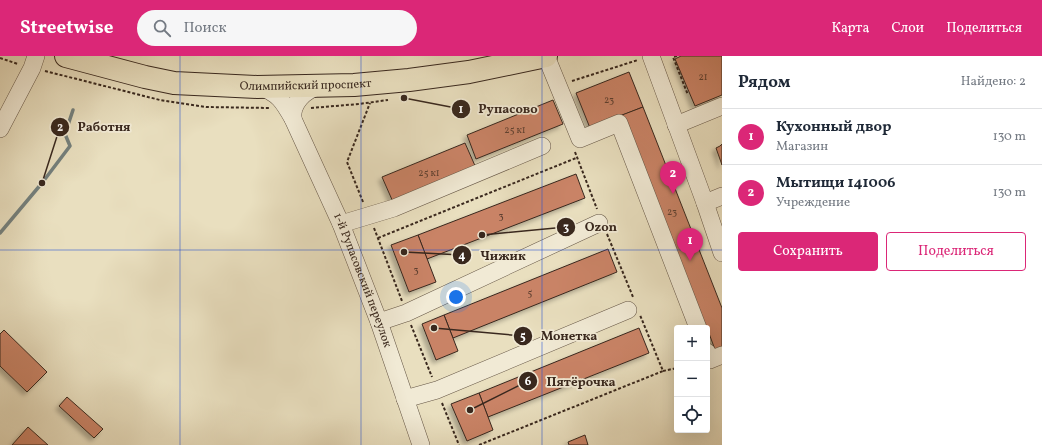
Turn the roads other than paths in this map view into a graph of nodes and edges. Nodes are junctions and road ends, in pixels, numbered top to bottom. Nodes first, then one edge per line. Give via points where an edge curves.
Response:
1 (36, 56) edge
2 (546, 56) edge
3 (651, 56) edge
4 (74, 57) edge
5 (323, 85) junction
6 (257, 87) junction
7 (722, 106) edge
8 (293, 119) junction
9 (676, 126) junction
10 (0, 129) edge
11 (542, 146) dead end
12 (722, 196) edge
13 (705, 203) junction
14 (601, 222) road end
15 (341, 224) junction
16 (722, 253) edge
17 (634, 308) road end
18 (378, 322) junction
19 (697, 325) edge
20 (722, 355) edge
21 (710, 360) edge
22 (405, 399) junction
23 (421, 445) edge

1 - 10 street
2 - 5 main road, Олимпийский проспект via 469,72 409,80
2 - 19 street via 580,139 619,123
3 - 9 street
4 - 6 main road, Олимпийский проспект via 174,83
5 - 6 main road, Олимпийский проспект
5 - 8 street via 301,96 294,108
6 - 8 street, 1-й Рупасовский переулок via 276,95
7 - 9 street
8 - 15 street, 1-й Рупасовский переулок
9 - 13 street
11 - 15 street via 394,208
12 - 13 street
13 - 16 street
14 - 18 street via 406,313
15 - 18 street, 1-й Рупасовский переулок
17 - 22 street via 437,390
18 - 22 street, 1-й Рупасовский переулок
20 - 21 street
22 - 23 street, 1-й Рупасовский переулок

